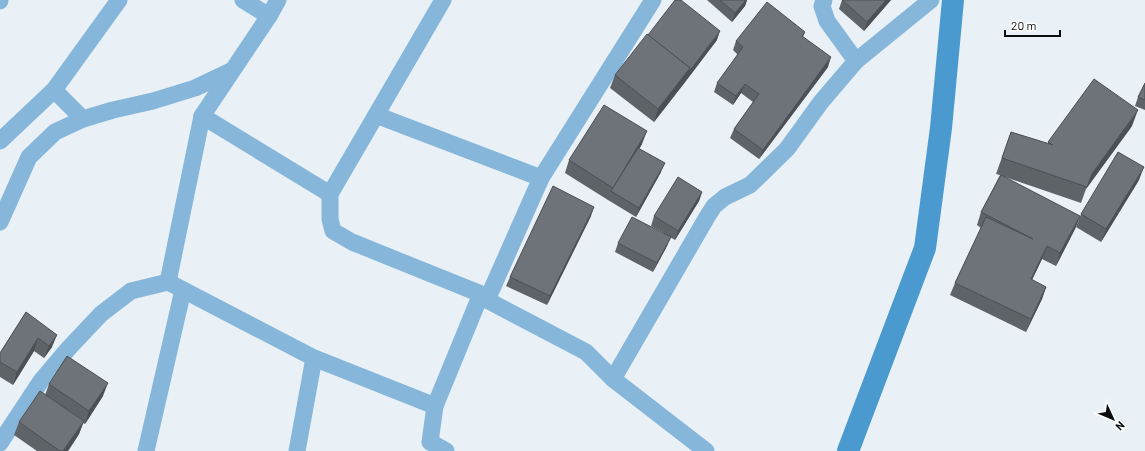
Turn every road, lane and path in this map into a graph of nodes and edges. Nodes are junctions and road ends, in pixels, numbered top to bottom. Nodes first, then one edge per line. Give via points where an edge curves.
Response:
1 (120, 0) edge
2 (243, 0) edge
3 (278, 0) edge
4 (443, 0) edge
5 (653, 0) edge
6 (824, 0) edge
7 (930, 0) edge
8 (953, 0) edge
9 (269, 16) junction
10 (856, 61) junction
11 (231, 71) junction
12 (54, 90) junction
13 (376, 115) junction
14 (202, 116) junction
15 (83, 119) junction
16 (0, 141) edge
17 (541, 178) junction
18 (330, 194) junction
19 (0, 222) edge
20 (168, 282) junction
21 (183, 290) junction
22 (484, 297) junction
23 (314, 358) junction
24 (613, 379) junction
25 (435, 406) junction
26 (0, 443) edge
27 (429, 447) edge
28 (146, 451) edge
29 (298, 451) edge
30 (446, 451) edge
31 (706, 451) edge
32 (848, 451) edge

1 - 12 street
2 - 9 street
3 - 9 street
4 - 13 street
5 - 17 street
6 - 10 street via 822,6 827,21
7 - 10 street
8 - 32 street via 941,128 925,248
9 - 11 street
10 - 24 street via 821,102 787,149 750,185 725,197 714,206
11 - 14 street
11 - 15 street via 195,88 153,102
12 - 15 street
12 - 16 street
13 - 17 street
13 - 18 street
14 - 18 street
14 - 20 street
15 - 19 street via 55,132 30,157
17 - 22 street
18 - 22 street via 330,220 333,231 352,242
20 - 21 street
20 - 26 street via 131,291 101,314 41,381
21 - 23 street
21 - 28 street
22 - 24 street via 586,352
22 - 25 street
23 - 25 street
23 - 29 street
24 - 31 street
25 - 27 street
27 - 30 street

